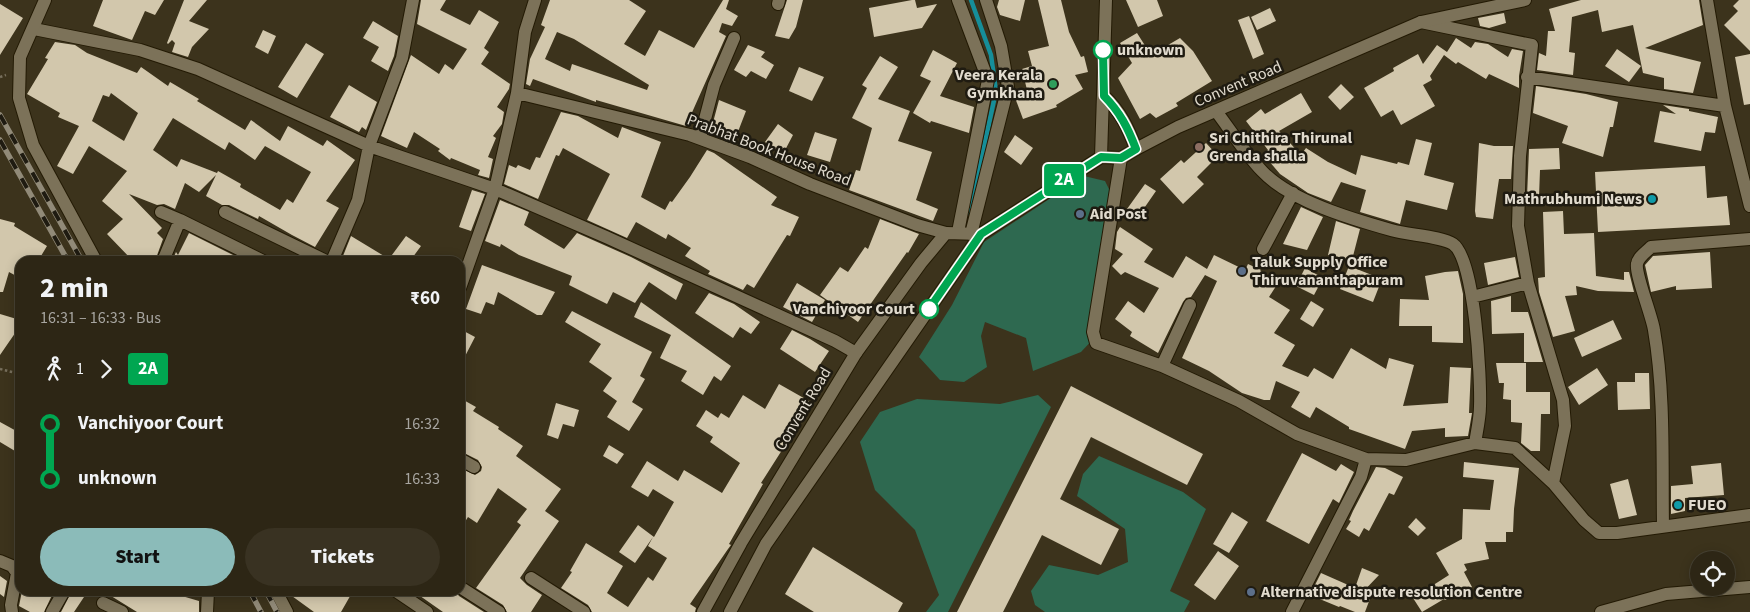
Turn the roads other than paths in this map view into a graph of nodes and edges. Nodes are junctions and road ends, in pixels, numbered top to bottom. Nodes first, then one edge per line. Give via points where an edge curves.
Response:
1 (45, 0) edge
2 (414, 0) edge
3 (535, 0) edge
4 (958, 0) edge
5 (986, 0) edge
6 (1106, 0) edge
7 (1525, 0) edge
8 (1707, 0) edge
9 (1421, 22) junction
10 (34, 29) junction
11 (734, 38) dead end
12 (1527, 77) junction
13 (517, 93) junction
14 (1104, 96) junction
15 (1725, 106) junction
16 (1216, 111) junction
17 (700, 138) junction
18 (369, 146) junction
19 (1136, 149) junction
20 (1101, 157) junction
21 (1121, 158) junction
22 (495, 189) junction
23 (1293, 193) junction
24 (1750, 206) edge
25 (161, 212) dead end
26 (225, 212) dead end
27 (180, 220) junction
28 (964, 233) junction
29 (1750, 239) edge
30 (1263, 249) dead end
31 (93, 256) edge
32 (165, 256) edge
33 (252, 256) edge
34 (314, 256) edge
35 (334, 256) edge
36 (465, 274) edge
37 (1528, 283) junction
38 (1472, 297) junction
39 (1190, 305) dead end
40 (856, 353) junction
41 (1162, 366) junction
42 (1475, 443) junction
43 (1366, 459) junction
44 (465, 462) edge
45 (474, 467) dead end
46 (1553, 483) junction
47 (1750, 516) edge
48 (1663, 527) junction
49 (0, 561) edge
50 (15, 570) edge
51 (531, 578) dead end
52 (15, 584) edge
53 (1750, 587) edge
54 (465, 590) edge
55 (61, 596) edge
56 (208, 596) edge
57 (279, 596) edge
58 (403, 596) edge
59 (103, 603) dead end
60 (12, 612) edge
61 (52, 612) edge
62 (122, 612) edge
63 (207, 612) edge
64 (287, 612) edge
65 (427, 612) edge
66 (499, 612) edge
67 (584, 612) edge
68 (703, 612) edge
69 (730, 612) edge
70 (1292, 612) edge
71 (1602, 612) edge

1 - 10 street
2 - 18 street via 402,58
3 - 13 street via 525,32
4 - 28 street via 988,80
5 - 28 street via 1001,46 1008,87
6 - 14 street
7 - 9 street, Convent Road
8 - 15 street
9 - 12 street via 1532,45
9 - 16 street, Convent Road
10 - 18 street via 140,50 198,69
10 - 31 street via 20,57 18,98 33,145
11 - 17 street via 714,85
12 - 15 street
12 - 37 street via 1518,226
13 - 17 street, Prabhat Book House Road
13 - 22 street
14 - 19 street via 1116,107
14 - 20 street
15 - 24 street
16 - 19 street, Convent Road
16 - 23 street via 1262,172
17 - 28 street, Prabhat Book House Road via 917,225
18 - 22 street
18 - 35 street via 358,200
19 - 21 street, Convent Road
20 - 21 street
20 - 28 street, Convent Road
21 - 41 street via 1092,332 1096,343
22 - 36 street
22 - 40 street
23 - 30 street
23 - 38 street via 1369,224 1453,244 1464,258
25 - 27 street
26 - 34 street
27 - 32 street
27 - 33 street
28 - 40 street, Convent Road via 922,263
28 - 69 street via 766,544
29 - 48 street via 1651,247 1637,264 1654,329 1660,376
37 - 38 street
37 - 46 street via 1563,400 1565,426
38 - 42 street via 1480,407
39 - 41 street
40 - 68 street, Convent Road
41 - 43 street via 1239,401 1297,434
42 - 43 street via 1406,460
42 - 46 street via 1515,448
43 - 70 street via 1361,477
44 - 45 street
46 - 48 street via 1584,520 1599,532
47 - 48 street
49 - 50 street
51 - 67 street
52 - 60 street
53 - 71 street via 1666,594
54 - 66 street
55 - 61 street
56 - 63 street
57 - 64 street
58 - 65 street
59 - 62 street

